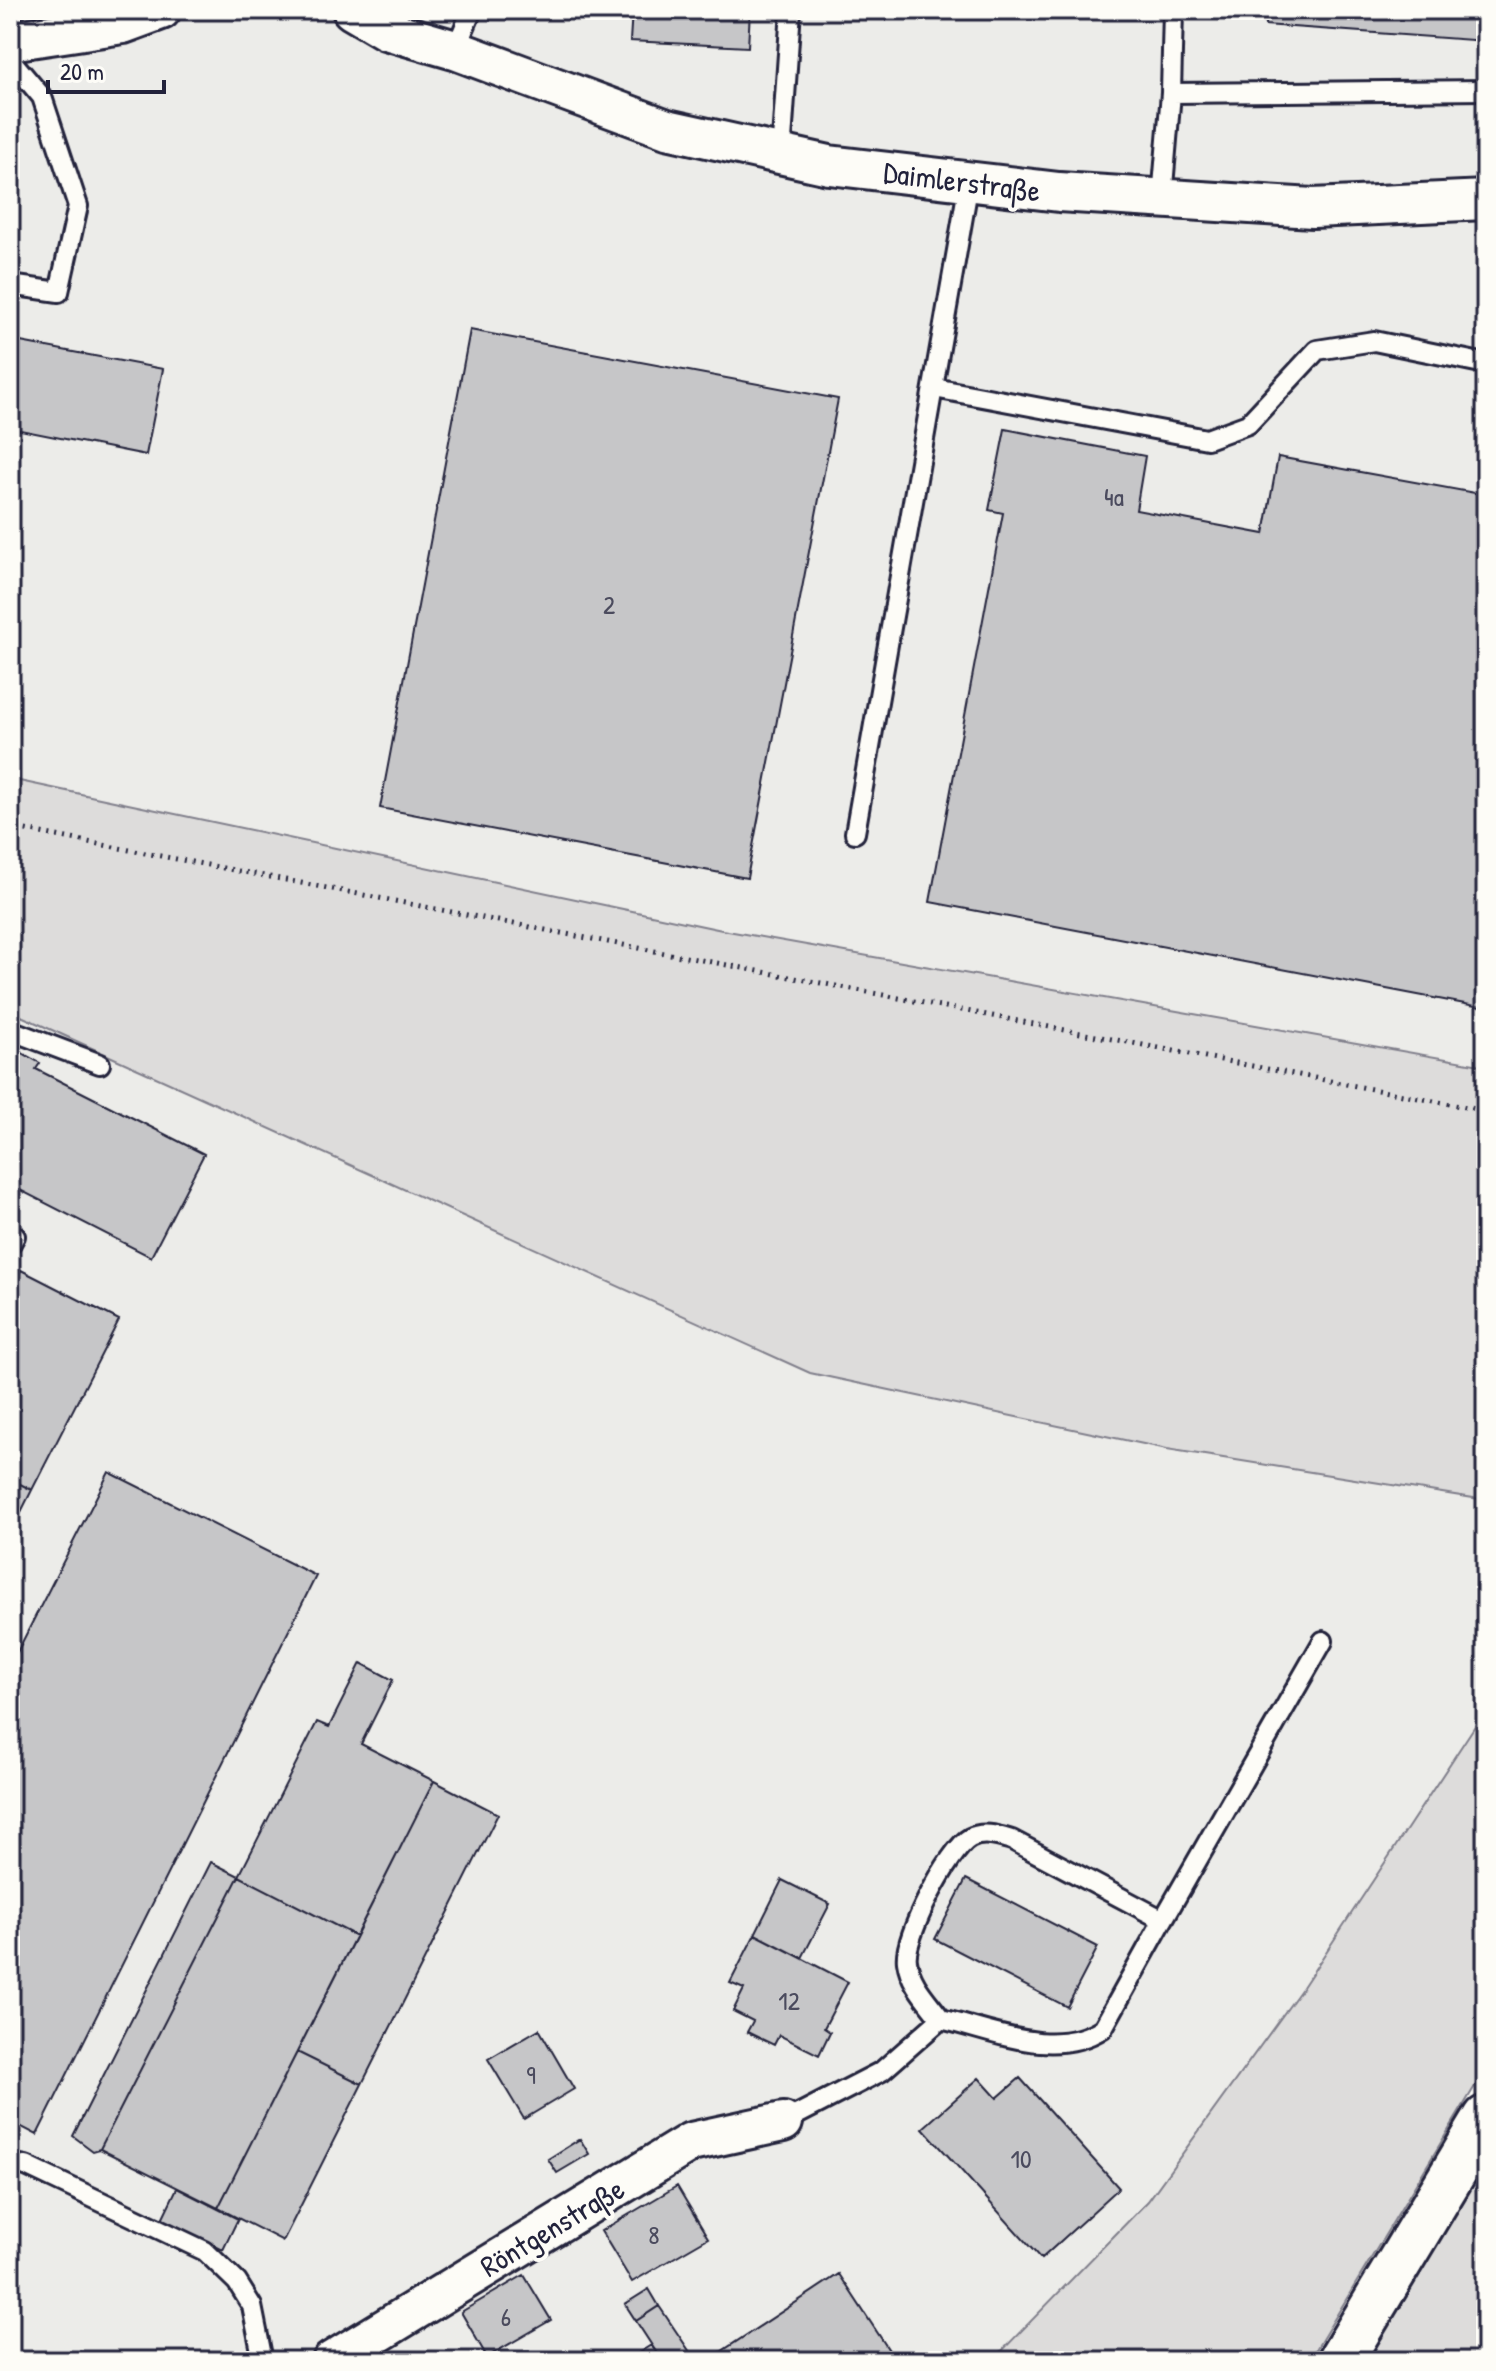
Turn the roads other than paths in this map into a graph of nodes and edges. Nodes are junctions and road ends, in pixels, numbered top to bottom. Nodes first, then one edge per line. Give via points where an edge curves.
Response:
1 (65, 10) edge
2 (161, 10) edge
3 (352, 10) edge
4 (416, 10) edge
5 (472, 10) edge
6 (791, 10) edge
7 (1173, 10) edge
8 (11, 47) edge
9 (455, 50) junction
10 (1486, 90) edge
11 (1171, 93) junction
12 (781, 155) junction
13 (969, 182) junction
14 (1162, 198) junction
15 (1486, 200) edge
16 (10, 285) edge
17 (1486, 364) edge
18 (934, 388) junction
19 (855, 833) dead end
20 (10, 1030) edge
21 (100, 1064) dead end
22 (10, 1234) edge
23 (10, 1245) edge
24 (1323, 1641) dead end
25 (1163, 1920) junction
26 (941, 2019) junction
27 (1486, 2118) edge
28 (783, 2122) joint
29 (10, 2163) edge
30 (263, 2361) edge
31 (332, 2361) edge
32 (1340, 2361) edge

1 - 8 street
2 - 8 street via 123,24
3 - 9 street, Daimlerstraße via 386,30
4 - 9 street, Daimlerstraße
5 - 9 lane
6 - 12 lane
7 - 11 lane
8 - 16 lane via 42,97 78,206 59,292
9 - 12 street, Daimlerstraße via 667,129
10 - 11 lane
11 - 14 lane
12 - 13 street, Daimlerstraße
13 - 14 street, Daimlerstraße
13 - 18 lane
14 - 15 street, Daimlerstraße via 1313,208
17 - 18 lane via 1374,341 1317,350 1248,424 1207,439
18 - 19 lane
20 - 21 lane
22 - 23 lane via 15,1236
24 - 25 lane
25 - 26 lane via 1103,2028 1091,2036 1055,2045
25 - 26 lane via 1012,1840 972,1836 956,1848 906,1945 913,1982
26 - 28 lane via 882,2071
27 - 32 street
28 - 31 street, Röntgenstraße via 691,2142
29 - 30 lane via 205,2251 237,2282 252,2306

